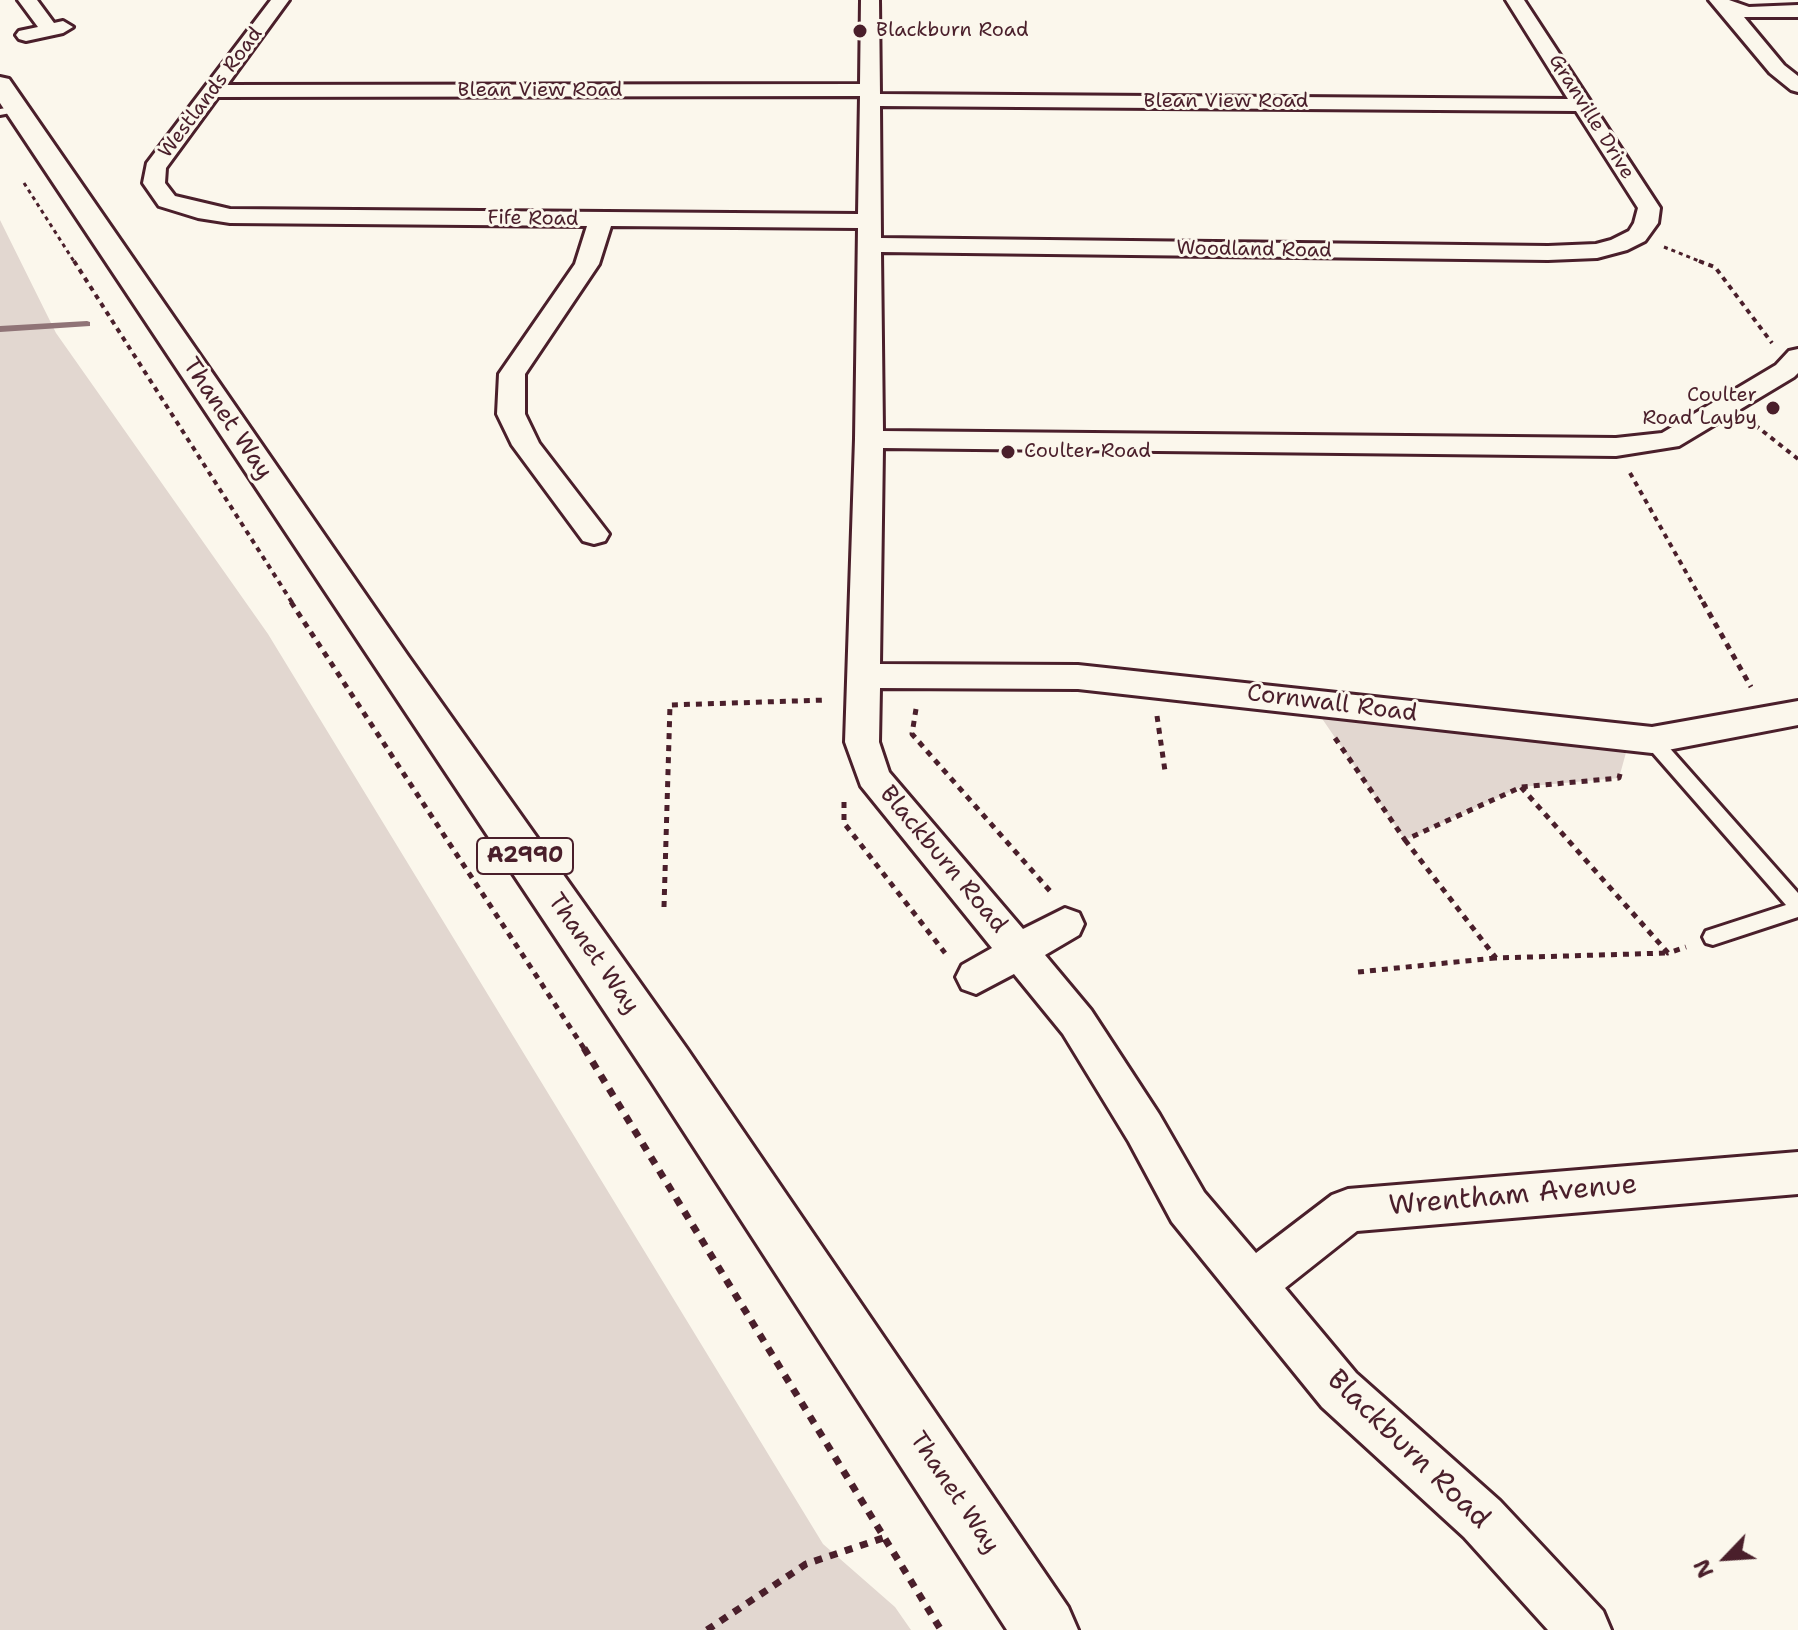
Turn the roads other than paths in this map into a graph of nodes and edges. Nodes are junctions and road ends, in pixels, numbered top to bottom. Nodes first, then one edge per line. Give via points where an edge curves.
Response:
1 (27, 0) edge
2 (280, 0) edge
3 (870, 0) edge
4 (1515, 0) edge
5 (1723, 4) edge
6 (1798, 11) edge
7 (26, 35) dead end
8 (1798, 86) edge
9 (212, 91) junction
10 (869, 95) junction
11 (6, 102) edge
12 (1583, 105) junction
13 (198, 211) joint
14 (601, 219) junction
15 (869, 233) junction
16 (1637, 236) joint
17 (1797, 358) edge
18 (869, 439) junction
19 (593, 518) dead end
20 (862, 687) junction
21 (1784, 717) edge
22 (1641, 739) junction
23 (1798, 908) edge
24 (1060, 911) road end
25 (1713, 937) road end
26 (1020, 951) junction
27 (976, 977) dead end
28 (1798, 1173) edge
29 (1253, 1284) junction
30 (1045, 1630) edge
31 (1584, 1630) edge

1 - 7 street via 56,28
2 - 9 street, Westlands Road
3 - 10 street, Blackburn Road
4 - 12 street, Granville Drive
5 - 6 street via 1749,13
5 - 8 street
9 - 10 street, Blean View Road
9 - 13 street, Westlands Road via 155,168 154,183 167,201
10 - 12 street, Blean View Road
10 - 15 street, Blackburn Road
11 - 30 main road, Thanet Way / A2990 via 678,1078
12 - 16 street, Granville Drive via 1649,208
13 - 14 street, Fife Road via 230,216
14 - 15 street, Fife Road
14 - 19 street via 587,264 512,374 511,414 526,445
15 - 16 street, Woodland Road via 1548,253 1597,251
15 - 18 street, Blackburn Road
17 - 18 street via 1785,371 1669,440 1616,447
18 - 20 street, Blackburn Road
20 - 22 street, Cornwall Road via 1078,677
20 - 26 street, Blackburn Road via 862,742 873,777
21 - 22 street, Cornwall Road
22 - 23 lane
23 - 25 lane
24 - 26 street, Blackburn Road
26 - 27 street, Blackburn Road
26 - 29 street, Blackburn Road via 1077,1022 1188,1207
28 - 29 street, Wrentham Avenue via 1348,1210
29 - 31 street, Blackburn Road via 1339,1390 1482,1519

